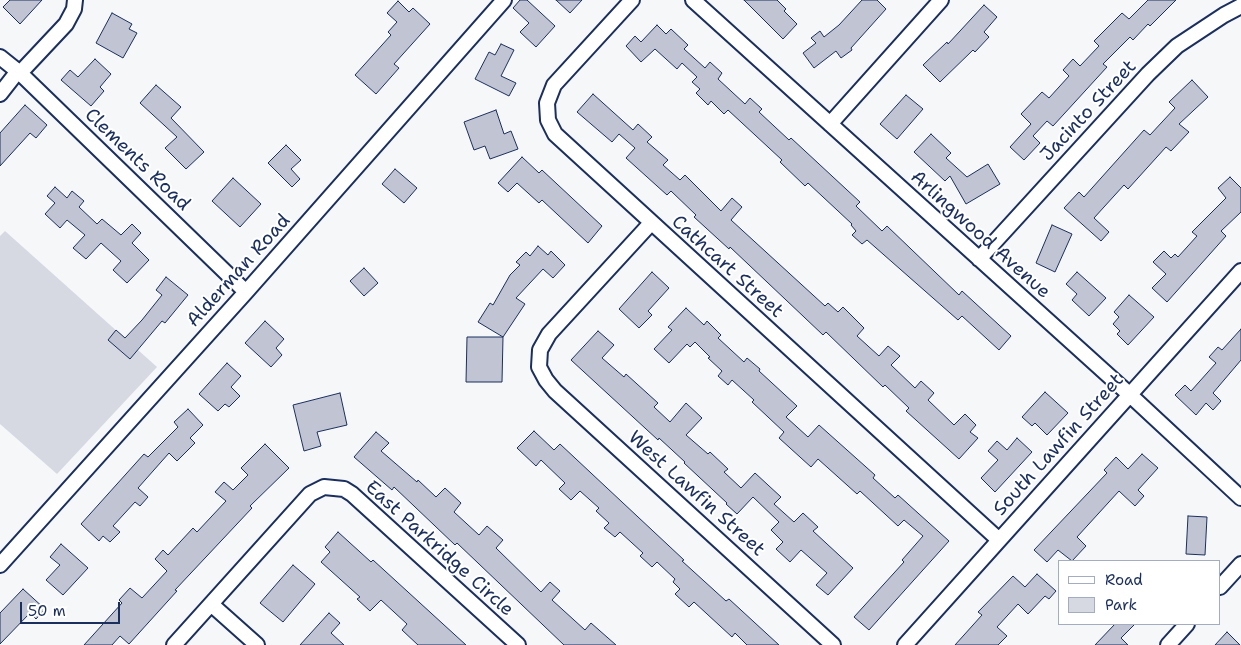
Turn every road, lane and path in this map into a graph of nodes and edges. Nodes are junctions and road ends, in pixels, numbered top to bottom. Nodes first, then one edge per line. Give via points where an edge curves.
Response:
1 (75, 0) edge
2 (504, 0) edge
3 (632, 0) edge
4 (693, 0) edge
5 (942, 0) edge
6 (1241, 6) edge
7 (0, 57) edge
8 (19, 72) junction
9 (0, 94) edge
10 (830, 124) junction
11 (651, 223) junction
12 (979, 259) junction
13 (1241, 271) edge
14 (246, 292) junction
15 (1129, 394) junction
16 (1241, 498) edge
17 (999, 540) junction
18 (1241, 564) edge
19 (0, 565) edge
20 (1221, 586) edge
21 (211, 604) junction
22 (1186, 625) edge
23 (174, 645) edge
24 (257, 645) edge
25 (518, 645) edge
26 (833, 645) edge
27 (905, 645) edge
28 (1168, 645) edge

1 - 8 street via 66,24
2 - 14 street, Alderman Road
3 - 11 street, Cathcart Street via 554,85 547,103 548,120 566,146
4 - 10 street, Arlingwood Avenue
5 - 10 street
6 - 12 street, Jacinto Street via 1177,46 1148,74
7 - 8 street, Clements Road
8 - 9 street
8 - 14 street, Clements Road
10 - 12 street, Arlingwood Avenue
11 - 17 street, Cathcart Street
11 - 26 street, West Lawfin Street via 549,334 540,350 539,366 555,391
12 - 15 street, Arlingwood Avenue
13 - 15 street, South Lawfin Street
14 - 19 street, Alderman Road
15 - 16 street, Arlingwood Avenue
15 - 17 street, South Lawfin Street
17 - 27 street, South Lawfin Street
18 - 20 street
21 - 23 street
21 - 24 street
21 - 25 street, East Parkridge Circle via 310,494 324,487 344,488
22 - 28 street

